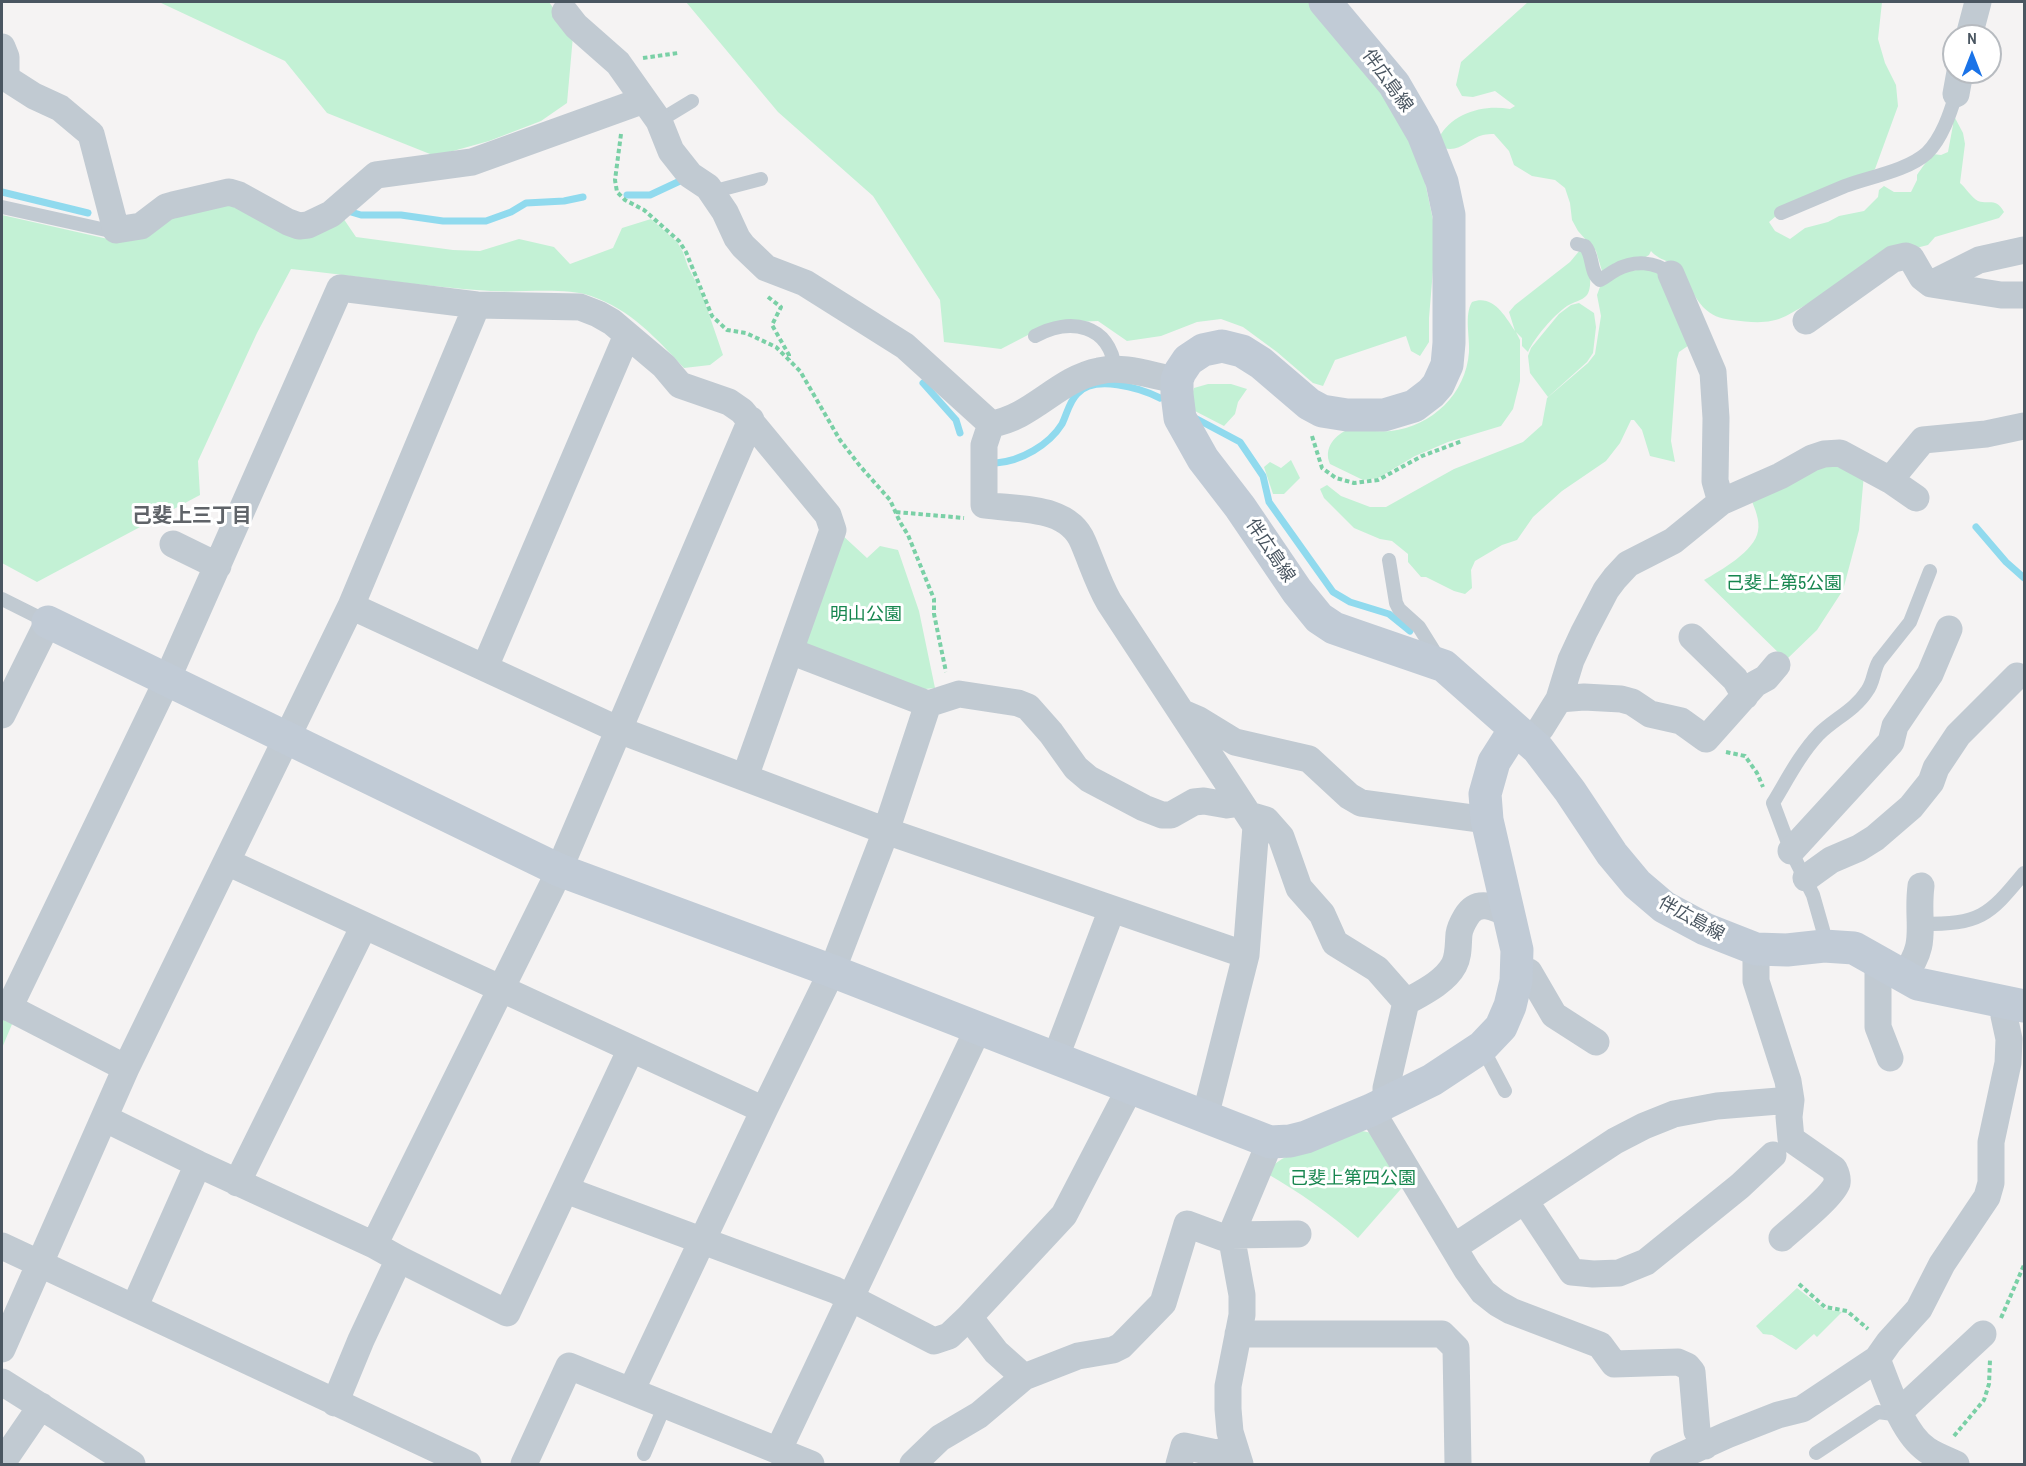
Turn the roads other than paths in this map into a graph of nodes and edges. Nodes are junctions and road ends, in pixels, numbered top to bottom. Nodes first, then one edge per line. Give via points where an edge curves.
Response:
1 (1325, 2) edge
2 (1972, 2) edge
3 (565, 12) dead end
4 (1973, 24) edge
5 (2, 47) edge
6 (1958, 84) edge
7 (692, 101) dead end
8 (643, 109) junction
9 (761, 179) dead end
10 (713, 194) junction
11 (2, 207) edge
12 (1780, 213) dead end
13 (116, 230) junction
14 (1577, 244) dead end
15 (2025, 250) edge
16 (1671, 274) joint
17 (1931, 284) junction
18 (2025, 295) edge
19 (477, 305) junction
20 (1806, 321) dead end
21 (627, 335) junction
22 (1035, 336) dead end
23 (1115, 369) junction
24 (1177, 380) junction
25 (751, 420) junction
26 (991, 424) junction
27 (2025, 426) edge
28 (1890, 480) junction
29 (1916, 498) dead end
30 (1722, 502) junction
31 (173, 544) dead end
32 (1389, 560) dead end
33 (218, 566) junction
34 (1930, 571) dead end
35 (2, 598) edge
36 (351, 606) junction
37 (48, 622) junction
38 (1949, 629) dead end
39 (1692, 637) dead end
40 (790, 651) junction
41 (1777, 665) dead end
42 (1444, 666) junction
43 (485, 667) junction
44 (2017, 676) dead end
45 (167, 680) junction
46 (1745, 696) junction
47 (1559, 699) junction
48 (938, 700) junction
49 (1183, 714) junction
50 (2, 715) edge
51 (619, 730) junction
52 (1522, 734) junction
53 (288, 739) junction
54 (745, 777) junction
55 (1245, 809) junction
56 (1487, 820) junction
57 (886, 831) junction
58 (1791, 851) junction
59 (226, 862) junction
60 (559, 870) junction
61 (2025, 873) edge
62 (1806, 878) junction
63 (1921, 886) dead end
64 (1112, 909) junction
65 (1510, 915) junction
66 (1921, 924) junction
67 (364, 926) junction
68 (1824, 946) junction
69 (1756, 949) junction
70 (1246, 955) junction
71 (1890, 968) junction
72 (1517, 970) junction
73 (832, 971) junction
74 (501, 988) junction
75 (1406, 1002) junction
76 (2015, 1005) edge
77 (5, 1006) edge
78 (978, 1029) junction
79 (1596, 1042) dead end
80 (1482, 1047) junction
81 (631, 1049) junction
82 (1890, 1058) dead end
83 (1055, 1059) junction
84 (126, 1068) junction
85 (1130, 1088) junction
86 (1505, 1091) dead end
87 (1791, 1100) junction
88 (1380, 1106) junction
89 (764, 1110) junction
90 (1205, 1117) junction
91 (104, 1118) junction
92 (1270, 1142) junction
93 (1773, 1155) dead end
94 (198, 1164) junction
95 (237, 1183) junction
96 (566, 1190) junction
97 (1525, 1201) junction
98 (1298, 1234) dead end
99 (1231, 1235) junction
100 (1782, 1238) dead end
101 (704, 1240) junction
102 (374, 1245) junction
103 (2, 1246) edge
104 (1454, 1247) junction
105 (399, 1259) junction
106 (39, 1264) junction
107 (851, 1299) junction
108 (134, 1308) junction
109 (969, 1317) junction
110 (1238, 1334) junction
111 (1983, 1334) dead end
112 (2, 1349) edge
113 (1881, 1353) junction
114 (1024, 1377) junction
115 (2, 1382) edge
116 (631, 1391) junction
117 (335, 1403) junction
118 (665, 1405) junction
119 (41, 1406) junction
120 (1899, 1412) junction
121 (1705, 1446) junction
122 (778, 1451) junction
123 (1816, 1453) dead end
124 (644, 1454) dead end
125 (1237, 1457) edge
126 (2, 1463) edge
127 (132, 1464) edge
128 (468, 1464) edge
129 (524, 1464) edge
130 (811, 1464) edge
131 (913, 1464) edge
132 (1179, 1464) edge
133 (1458, 1464) edge
134 (1663, 1464) edge
135 (1956, 1464) edge

1 - 24 street, 伴広島線 via 1394,84 1423,134 1439,174 1449,215 1447,365 1431,393 1414,406 1395,413 1360,416 1315,408 1253,357 1231,347 1203,350 1188,360
2 - 4 street via 1977,12
3 - 8 street via 618,63
5 - 13 street via 9,80 60,108 91,134
6 - 12 lane via 1945,124 1921,157
7 - 8 lane
8 - 10 street via 690,175
8 - 13 street via 472,162 376,175 331,214 308,225 288,222 229,192 166,207 141,225
9 - 10 lane
10 - 26 street via 737,238 766,268 805,283 904,346
11 - 13 lane
14 - 16 lane via 1589,250 1594,274 1600,280 1636,263 1651,264
15 - 17 street via 1979,260
16 - 30 street via 1713,372 1715,481
17 - 18 street
17 - 20 street via 1911,258 1893,259
19 - 21 street via 580,307 612,322
19 - 33 street via 340,288
19 - 36 street
21 - 25 street via 680,384 729,402
21 - 43 street
22 - 23 lane via 1053,328 1092,330 1107,344
23 - 24 street
23 - 26 street via 1085,375 1005,422
24 - 42 street, 伴広島線 via 1178,406 1185,429 1319,618 1354,636
25 - 40 street via 828,515 833,530
25 - 51 street
26 - 49 street via 984,445 984,506 1049,514 1075,527 1099,585
27 - 28 street via 1923,440
28 - 29 street
28 - 30 street via 1840,453 1824,454
30 - 47 street via 1673,540 1628,564 1615,578 1571,660
31 - 33 street
32 - 42 lane via 1399,609 1419,627
33 - 45 street
34 - 58 lane via 1910,622 1875,668 1866,693 1808,747 1773,803
35 - 37 lane
36 - 43 street
36 - 53 street
37 - 45 street
37 - 50 street
38 - 58 street via 1930,674 1895,726 1891,742
39 - 46 street via 1735,679
40 - 48 street
40 - 54 street
41 - 46 street
42 - 52 street, 伴広島線
43 - 51 street
44 - 62 street via 1958,735 1931,782 1911,807 1875,838 1831,860
45 - 53 street
45 - 77 street
46 - 47 street via 1706,740 1681,721 1650,714 1632,702 1584,697
47 - 52 street via 1541,728
48 - 55 street via 960,694 1028,707 1089,779 1162,815 1204,801
48 - 57 street
49 - 55 street
49 - 56 street via 1235,742 1309,759 1361,803
51 - 54 street
51 - 60 street
52 - 56 street via 1498,754 1488,778
52 - 69 street, 伴広島線 via 1557,773 1612,854 1638,884 1664,907
53 - 59 street
53 - 60 street
54 - 57 street
55 - 70 street via 1256,826
55 - 75 street via 1266,820 1281,837 1299,888 1322,914 1335,943 1377,969
56 - 65 street
57 - 64 street
57 - 73 street
58 - 62 lane
59 - 67 street
59 - 84 street
60 - 73 street
60 - 74 street
61 - 66 lane via 1987,913 1955,923
62 - 68 lane via 1820,918
63 - 66 street
64 - 70 street
64 - 83 street
65 - 72 street
65 - 75 street via 1487,905 1478,905 1468,912 1459,930 1452,968 1441,980
66 - 71 street via 1915,960
67 - 74 street
67 - 95 street
68 - 69 street, 伴広島線
68 - 71 street, 伴広島線 via 1854,948
69 - 87 street via 1756,981
70 - 90 street
71 - 76 street, 伴広島線 via 1918,984
71 - 82 street via 1878,1027
72 - 79 street via 1529,972 1554,1015
72 - 80 street via 1506,1017 1494,1037
73 - 78 street
73 - 89 street
74 - 81 street
74 - 102 street
75 - 88 street
76 - 113 street via 2004,1016 2009,1039 2008,1063 1991,1142 1987,1197 1942,1264 1919,1309
77 - 84 street
78 - 83 street
78 - 107 street
80 - 86 lane
80 - 88 street via 1432,1080
81 - 89 street
81 - 96 street
83 - 85 street
84 - 91 street
85 - 90 street
85 - 109 street via 1064,1215
87 - 97 street via 1674,1114 1615,1141
87 - 100 street via 1791,1138 1834,1169 1837,1184
88 - 92 street via 1306,1137
88 - 104 street
89 - 101 street
90 - 92 street
91 - 94 street
91 - 106 street
92 - 99 street
93 - 97 street via 1646,1262 1619,1273 1572,1272
94 - 95 street
94 - 108 street
95 - 102 street
96 - 101 street
96 - 105 street via 507,1313
97 - 104 street
98 - 99 street
99 - 110 street via 1242,1294
99 - 114 street via 1221,1237 1187,1224 1163,1303 1121,1346 1078,1356
101 - 107 street
101 - 116 street
102 - 105 street
103 - 106 street
104 - 121 street via 1483,1292 1497,1303 1600,1345 1614,1364 1678,1362 1687,1366 1692,1372 1696,1431
105 - 117 street
106 - 108 street
106 - 112 street
107 - 109 street via 934,1341 949,1336
107 - 122 street
108 - 117 street
109 - 114 street via 996,1352
110 - 125 street via 1228,1386 1230,1432
110 - 133 street via 1442,1334 1456,1348
111 - 120 street
113 - 120 street
113 - 121 street via 1802,1409
114 - 131 street via 980,1415 940,1438
115 - 119 street
116 - 118 street
116 - 129 street via 569,1366
117 - 128 street
118 - 122 street
118 - 124 lane
119 - 126 street
119 - 127 street
120 - 123 lane via 1878,1412
120 - 135 street via 1910,1433 1925,1449
121 - 134 street
122 - 130 street
125 - 132 street via 1184,1446

